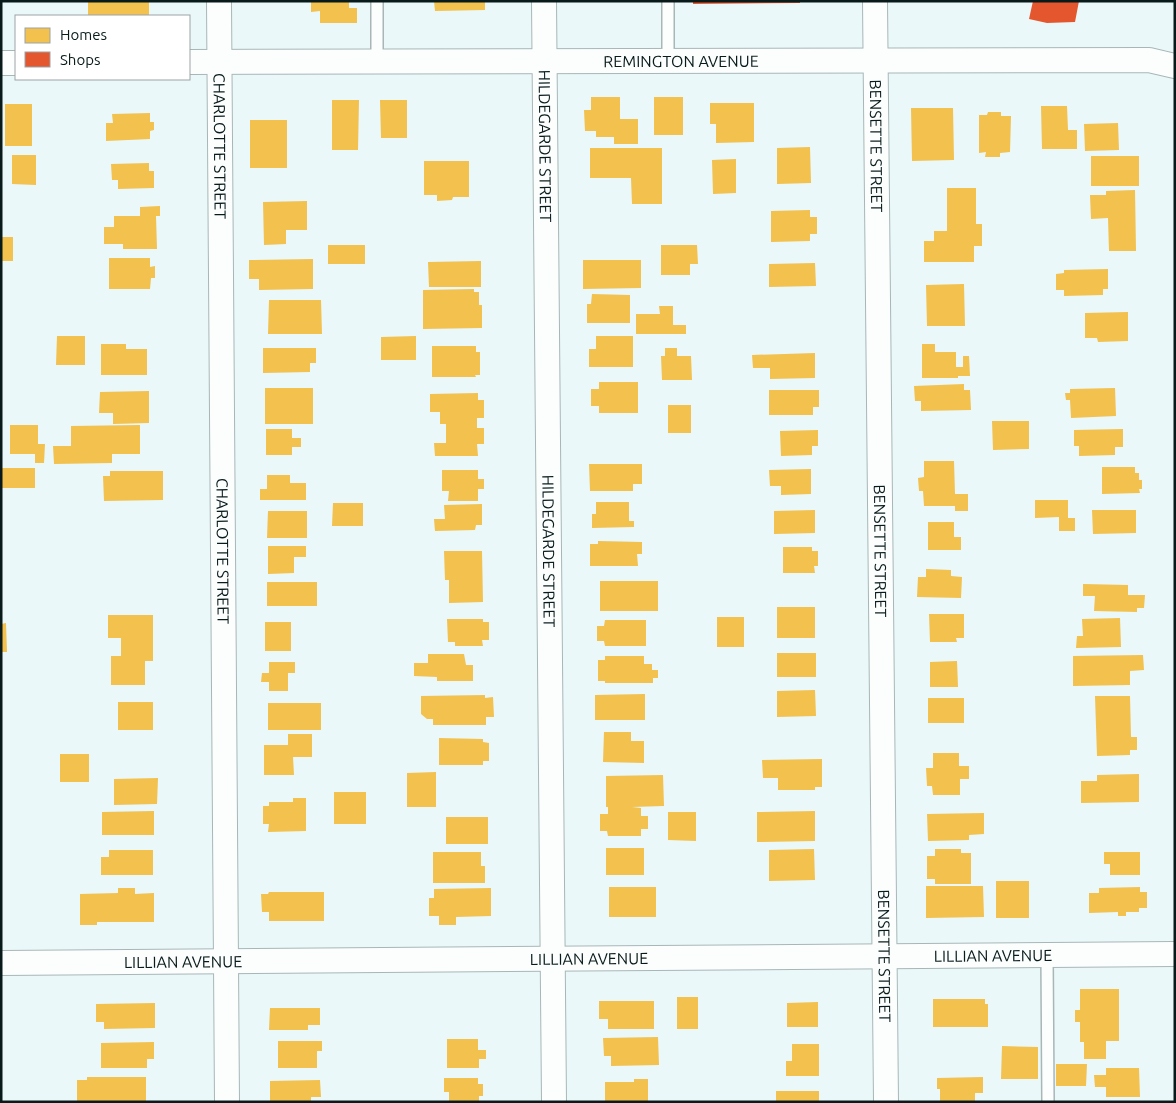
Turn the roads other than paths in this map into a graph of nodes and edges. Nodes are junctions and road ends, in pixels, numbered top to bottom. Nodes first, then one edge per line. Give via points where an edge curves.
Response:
1 (219, 1) edge
2 (377, 1) edge
3 (544, 1) edge
4 (668, 1) edge
5 (875, 1) edge
6 (668, 61) junction
7 (876, 61) junction
8 (190, 62) edge
9 (219, 62) junction
10 (377, 62) junction
11 (545, 62) junction
12 (1, 63) edge
13 (15, 63) edge
14 (1175, 66) edge
15 (1175, 954) edge
16 (1047, 955) junction
17 (885, 956) junction
18 (552, 959) junction
19 (226, 961) junction
20 (1, 963) edge
21 (227, 1102) edge
22 (554, 1102) edge
23 (886, 1102) edge
24 (1048, 1102) edge

1 - 9 street, CHARLOTTE STREET
2 - 10 lane
3 - 11 street, HILDEGARDE STREET
4 - 6 lane
5 - 7 street, BENSETTE STREET
6 - 7 street, REMINGTON AVENUE
6 - 11 street, REMINGTON AVENUE
7 - 14 street, REMINGTON AVENUE via 1149,60
7 - 17 street, BENSETTE STREET
8 - 9 street, REMINGTON AVENUE
9 - 10 street, REMINGTON AVENUE
9 - 19 street, CHARLOTTE STREET
10 - 11 street, REMINGTON AVENUE
11 - 18 street, HILDEGARDE STREET
12 - 13 street
15 - 16 street, LILLIAN AVENUE
16 - 17 street, LILLIAN AVENUE
16 - 24 lane
17 - 18 street, LILLIAN AVENUE
17 - 23 street, BENSETTE STREET
18 - 19 street, LILLIAN AVENUE
18 - 22 street, HILDEGARDE STREET
19 - 20 street, LILLIAN AVENUE
19 - 21 street, CHARLOTTE STREET

